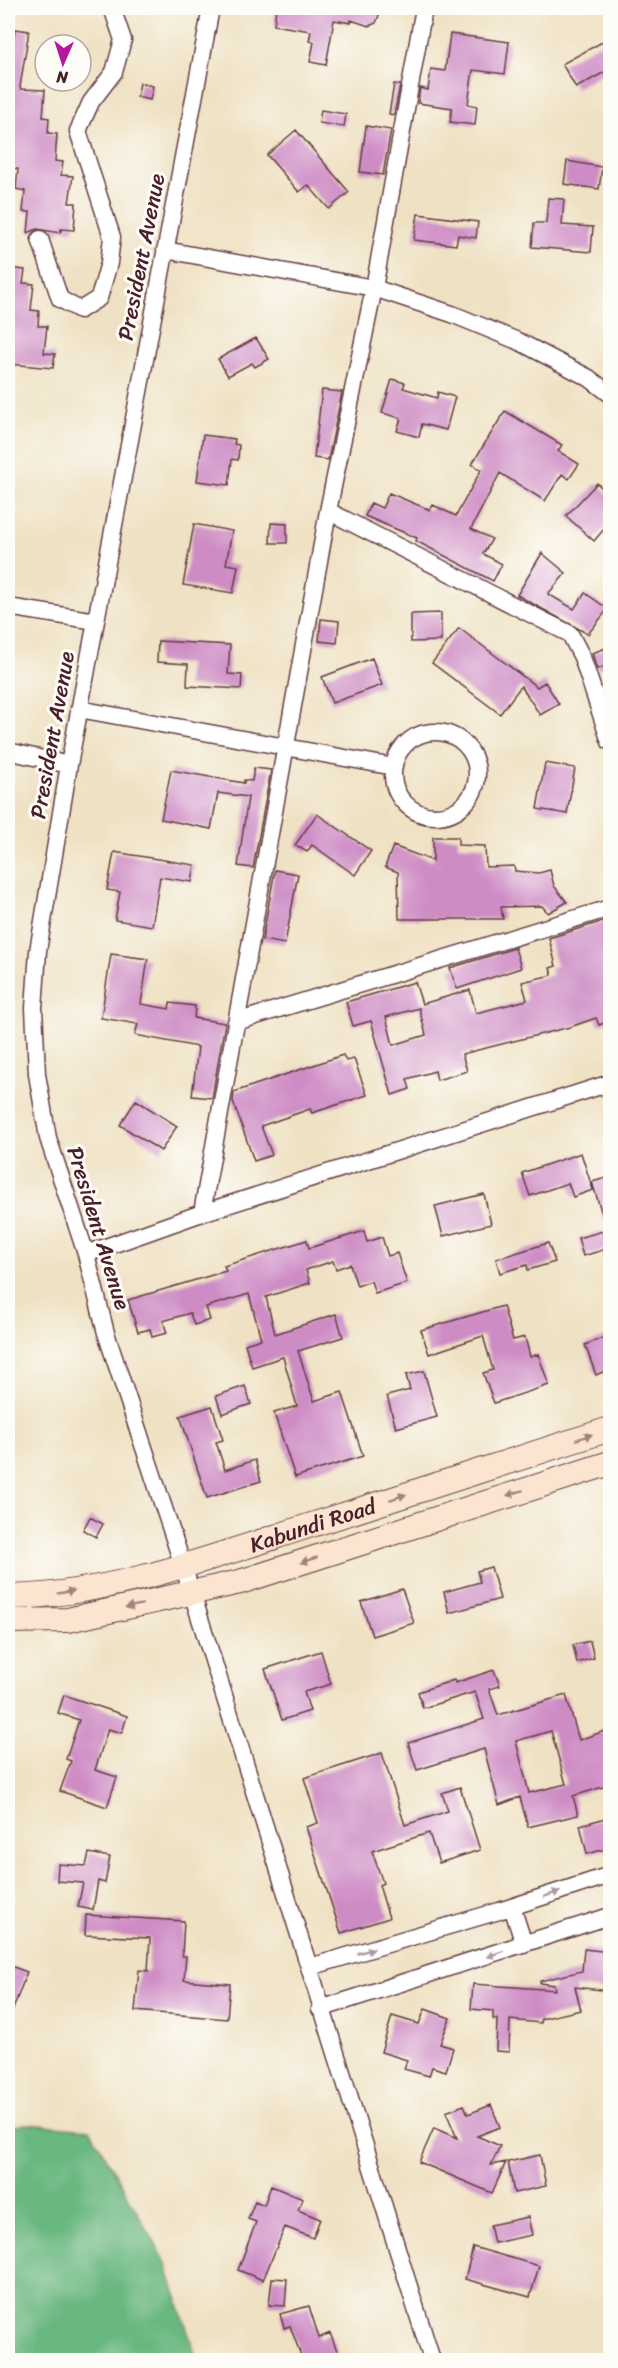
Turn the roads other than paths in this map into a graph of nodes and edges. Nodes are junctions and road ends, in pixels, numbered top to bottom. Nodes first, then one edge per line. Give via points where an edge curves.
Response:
1 (112, 8) edge
2 (211, 8) edge
3 (424, 8) edge
4 (40, 239) dead end
5 (165, 250) junction
6 (374, 288) junction
7 (610, 394) edge
8 (328, 511) junction
9 (8, 607) edge
10 (96, 621) junction
11 (79, 709) junction
12 (610, 742) edge
13 (286, 749) junction
14 (8, 751) edge
15 (69, 765) junction
16 (394, 767) junction
17 (610, 908) edge
18 (236, 1022) junction
19 (610, 1083) edge
20 (202, 1213) junction
21 (86, 1254) junction
22 (610, 1429) edge
23 (530, 1455) junction
24 (610, 1463) edge
25 (441, 1483) junction
26 (541, 1485) junction
27 (452, 1514) junction
28 (329, 1520) junction
29 (339, 1550) junction
30 (183, 1567) junction
31 (192, 1593) junction
32 (8, 1596) edge
33 (8, 1621) edge
34 (610, 1875) edge
35 (512, 1907) junction
36 (610, 1916) edge
37 (524, 1944) junction
38 (310, 1967) junction
39 (320, 2009) junction
40 (432, 2361) edge

1 - 4 street via 123,40 114,72 91,102 78,131 112,237 99,298 80,310 60,299
2 - 5 street, President Avenue
3 - 6 street
5 - 6 street
5 - 10 street, President Avenue
6 - 7 street via 520,342 589,378
6 - 8 street
8 - 12 street via 570,634 582,657
8 - 13 street
9 - 10 street
10 - 11 street, President Avenue
11 - 13 street
11 - 15 street, President Avenue
13 - 16 street
13 - 18 street
14 - 15 street
15 - 21 street, President Avenue via 38,951 34,1008 37,1074 48,1138
16 - 16 street via 411,740 442,733 453,736 469,750 477,771 476,782 459,808 449,814 428,816 401,798 395,789
17 - 18 street
18 - 20 street
19 - 20 street
20 - 21 street
21 - 30 street, President Avenue via 106,1334
23 -> 22 street, Kabundi Road
23 - 25 street, Kabundi Road
23 - 26 street
24 - 26 street, Kabundi Road
25 - 27 street
28 -> 25 street, Kabundi Road
26 -> 27 street, Kabundi Road
27 - 29 street, Kabundi Road
28 - 29 street
28 - 30 street, Kabundi Road
29 -> 31 street, Kabundi Road
30 - 31 street, President Avenue
32 -> 30 street, Kabundi Road via 69,1592
31 -> 33 street, Kabundi Road via 68,1620
31 - 38 street, President Avenue
35 -> 34 street
35 - 37 street
38 -> 35 street
36 - 37 street
37 -> 39 street
38 - 39 street, President Avenue
39 - 40 street, President Avenue

